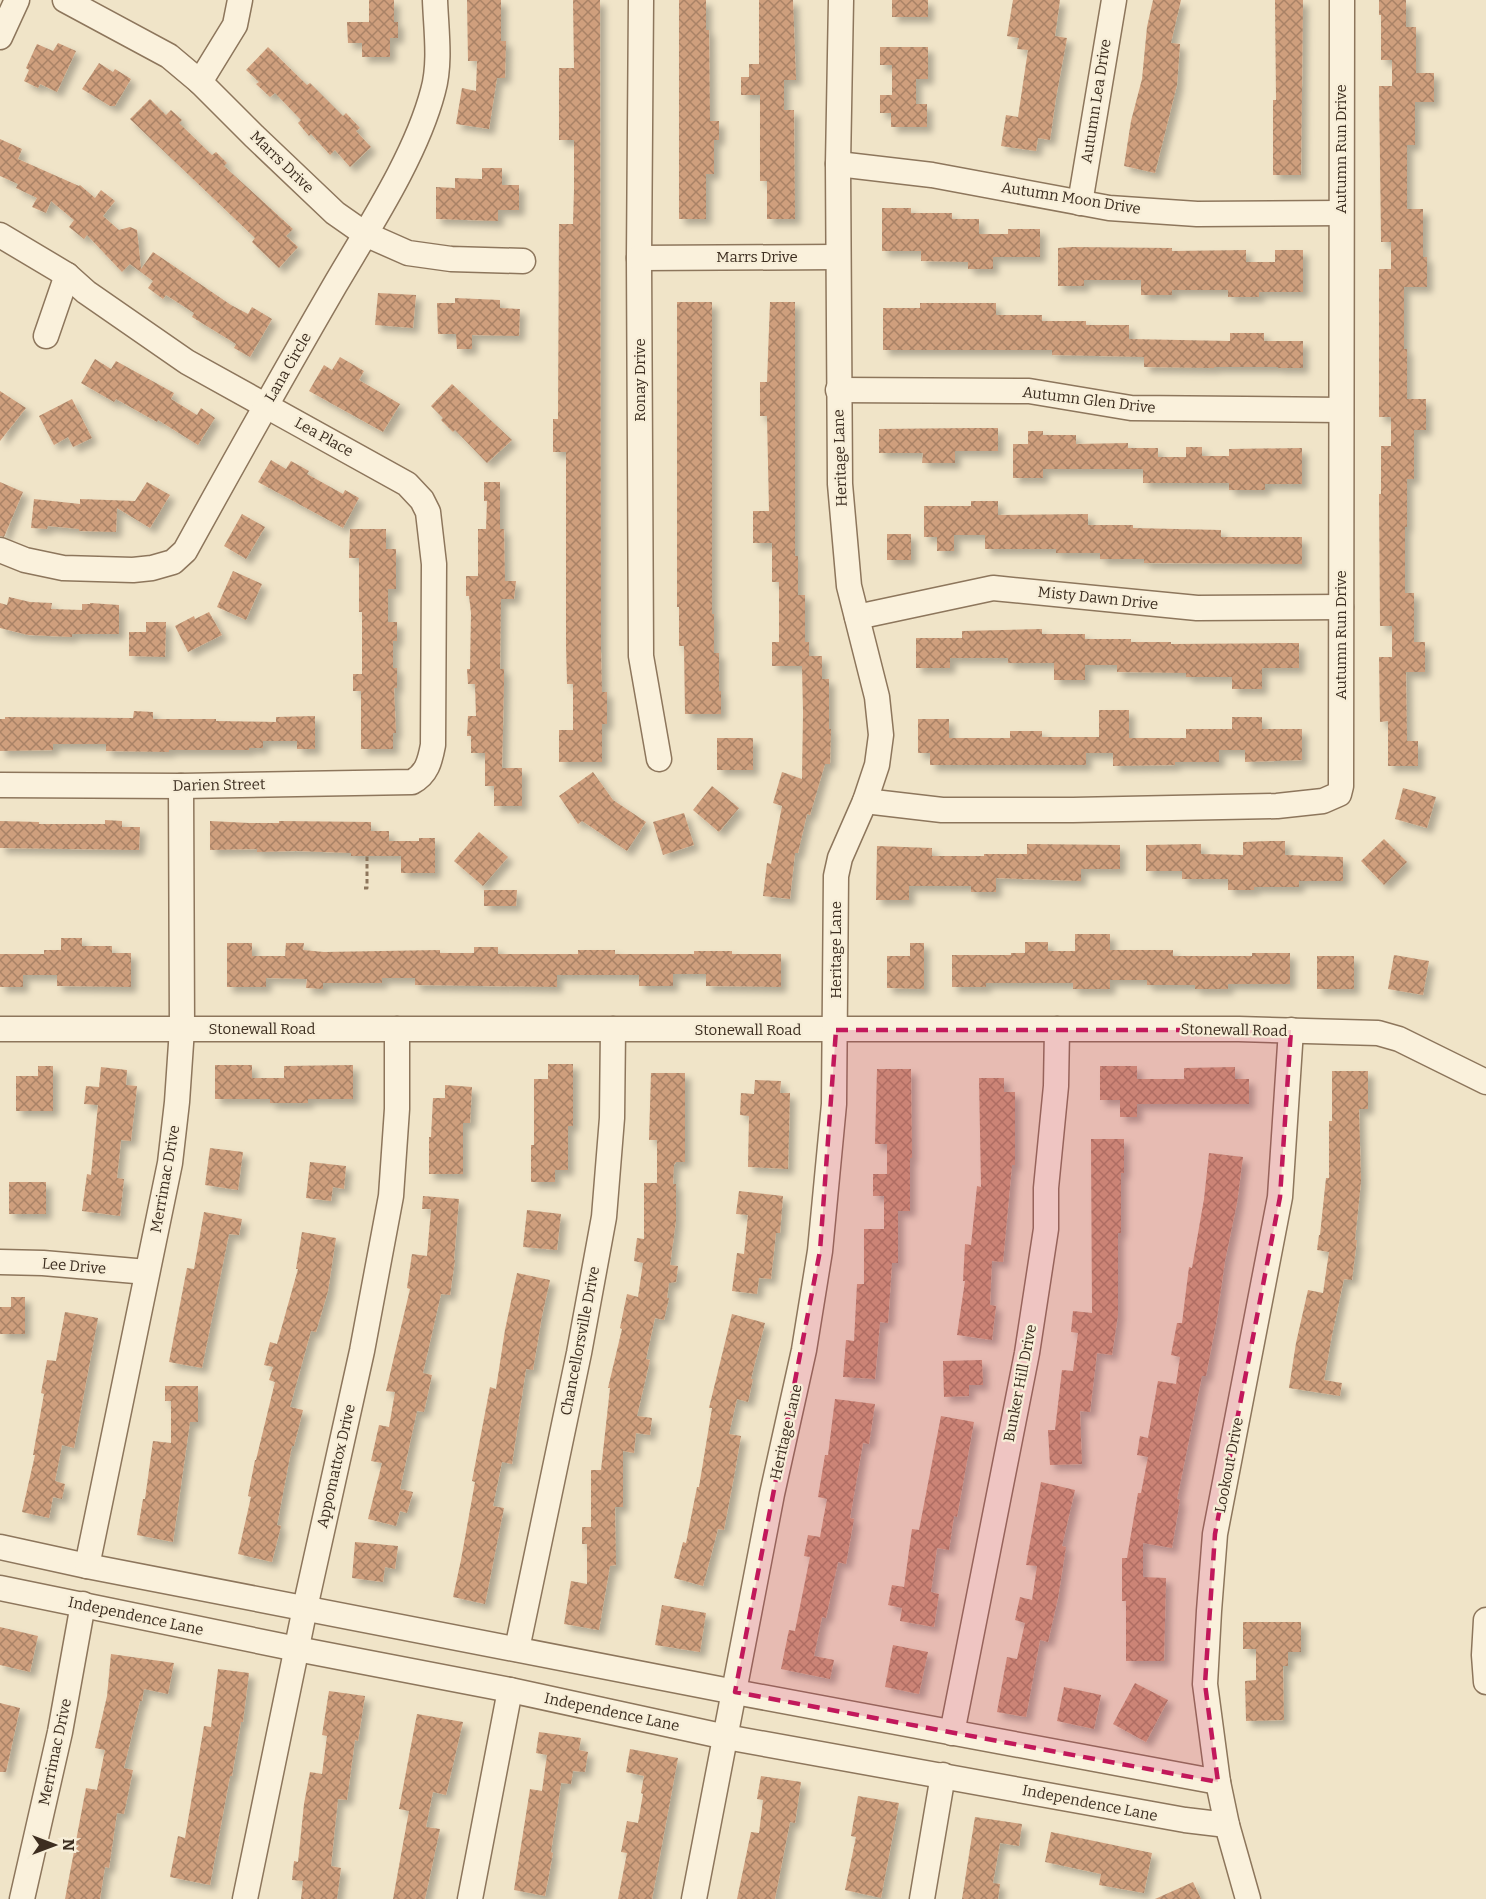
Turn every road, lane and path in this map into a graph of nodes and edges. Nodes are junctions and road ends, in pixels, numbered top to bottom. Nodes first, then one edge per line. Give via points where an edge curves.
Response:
1 (16, 0) edge
2 (65, 0) edge
3 (240, 0) edge
4 (435, 0) edge
5 (641, 0) edge
6 (841, 0) edge
7 (1114, 0) edge
8 (1342, 0) edge
9 (0, 37) edge
10 (200, 82) junction
11 (838, 164) junction
12 (1080, 203) junction
13 (1341, 213) junction
14 (365, 234) junction
15 (0, 235) edge
16 (838, 257) junction
17 (639, 258) junction
18 (523, 261) dead end
19 (67, 274) junction
20 (46, 336) dead end
21 (838, 390) junction
22 (266, 405) junction
23 (1341, 410) junction
24 (0, 550) edge
25 (1341, 607) junction
26 (857, 617) junction
27 (658, 759) dead end
28 (429, 764) joint
29 (0, 785) edge
30 (181, 786) junction
31 (865, 801) junction
32 (367, 856) dead end
33 (364, 888) dead end
34 (0, 1029) edge
35 (182, 1029) junction
36 (397, 1029) junction
37 (613, 1029) junction
38 (1057, 1029) junction
39 (836, 1030) junction
40 (1292, 1030) junction
41 (1486, 1082) edge
42 (0, 1262) edge
43 (147, 1272) junction
44 (0, 1547) edge
45 (87, 1566) junction
46 (0, 1588) edge
47 (83, 1604) junction
48 (305, 1608) junction
49 (1486, 1620) edge
50 (297, 1649) junction
51 (517, 1649) junction
52 (1486, 1682) edge
53 (510, 1690) junction
54 (735, 1692) junction
55 (952, 1733) junction
56 (726, 1737) junction
57 (943, 1775) junction
58 (1218, 1782) junction
59 (1227, 1825) junction
60 (22, 1899) edge
61 (245, 1899) edge
62 (470, 1899) edge
63 (694, 1899) edge
64 (922, 1899) edge
65 (1248, 1899) edge

1 - 9 street
2 - 10 street, Marrs Drive via 169,56
3 - 10 street via 235,25
4 - 14 street, Lana Circle via 434,89 421,128
5 - 17 street, Ronay Drive
6 - 11 street, Heritage Lane
7 - 12 street, Autumn Lea Drive
8 - 13 street, Autumn Run Drive
10 - 14 street, Marrs Drive via 334,213
11 - 12 street, Autumn Moon Drive via 932,175
11 - 16 street, Heritage Lane
12 - 13 street, Autumn Moon Drive via 1197,214
13 - 23 street, Autumn Run Drive
14 - 18 street, Marrs Drive via 408,253
14 - 22 street, Lana Circle
15 - 19 street, Lea Place
16 - 17 street, Marrs Drive
16 - 21 street, Heritage Lane
17 - 27 street, Ronay Drive via 641,656
19 - 20 street
19 - 22 street, Lea Place via 86,292 187,362
21 - 23 street, Autumn Glen Drive via 1029,392 1131,408
21 - 26 street, Heritage Lane via 840,484 849,586
22 - 24 street, Lana Circle via 185,551 172,562 133,570 63,568
22 - 28 street, Lea Place via 407,484 428,512 434,564
23 - 25 street, Autumn Run Drive
25 - 26 street, Misty Dawn Drive via 1197,608 993,588
25 - 31 street, Autumn Run Drive via 1341,786 1333,798 1277,806 1073,810 942,810
26 - 31 street, Heritage Lane via 877,697 880,735 877,765
28 - 30 street, Darien Street via 420,778 412,782
29 - 30 street, Darien Street
30 - 35 street, Merrimac Drive
31 - 39 street, Heritage Lane via 836,876
32 - 33 path
34 - 35 street, Stonewall Road
35 - 36 street, Stonewall Road
35 - 43 street, Merrimac Drive via 170,1163
36 - 37 street, Stonewall Road
36 - 48 street, Appomattox Drive via 391,1197 362,1351
37 - 39 street, Stonewall Road
37 - 51 street, Chancellorsville Drive via 612,1118 604,1217
38 - 39 street, Stonewall Road
38 - 40 street, Stonewall Road
38 - 55 street, Bunker Hill Drive via 1046,1229 1027,1353
39 - 54 street, Heritage Lane via 834,1104 820,1251 804,1350
40 - 41 street, Stonewall Road via 1378,1033 1399,1039
40 - 58 street, Lookout Drive via 1280,1197 1215,1534 1205,1684
42 - 43 street, Lee Drive
43 - 45 street, Merrimac Drive
44 - 45 street
45 - 48 street
46 - 47 street, Independence Lane
47 - 50 street, Independence Lane
47 - 60 street, Merrimac Drive via 60,1732
48 - 50 street, Appomattox Drive
48 - 51 street
49 - 52 street
50 - 53 street, Independence Lane
50 - 61 street, Appomattox Drive
51 - 54 street
53 - 56 street, Independence Lane
53 - 62 street
54 - 55 street
54 - 56 street, Heritage Lane
55 - 58 street
56 - 57 street, Independence Lane
56 - 63 street, Heritage Lane
57 - 59 street, Independence Lane
57 - 64 street
58 - 59 street, Lookout Drive
59 - 65 street, Lookout Drive

